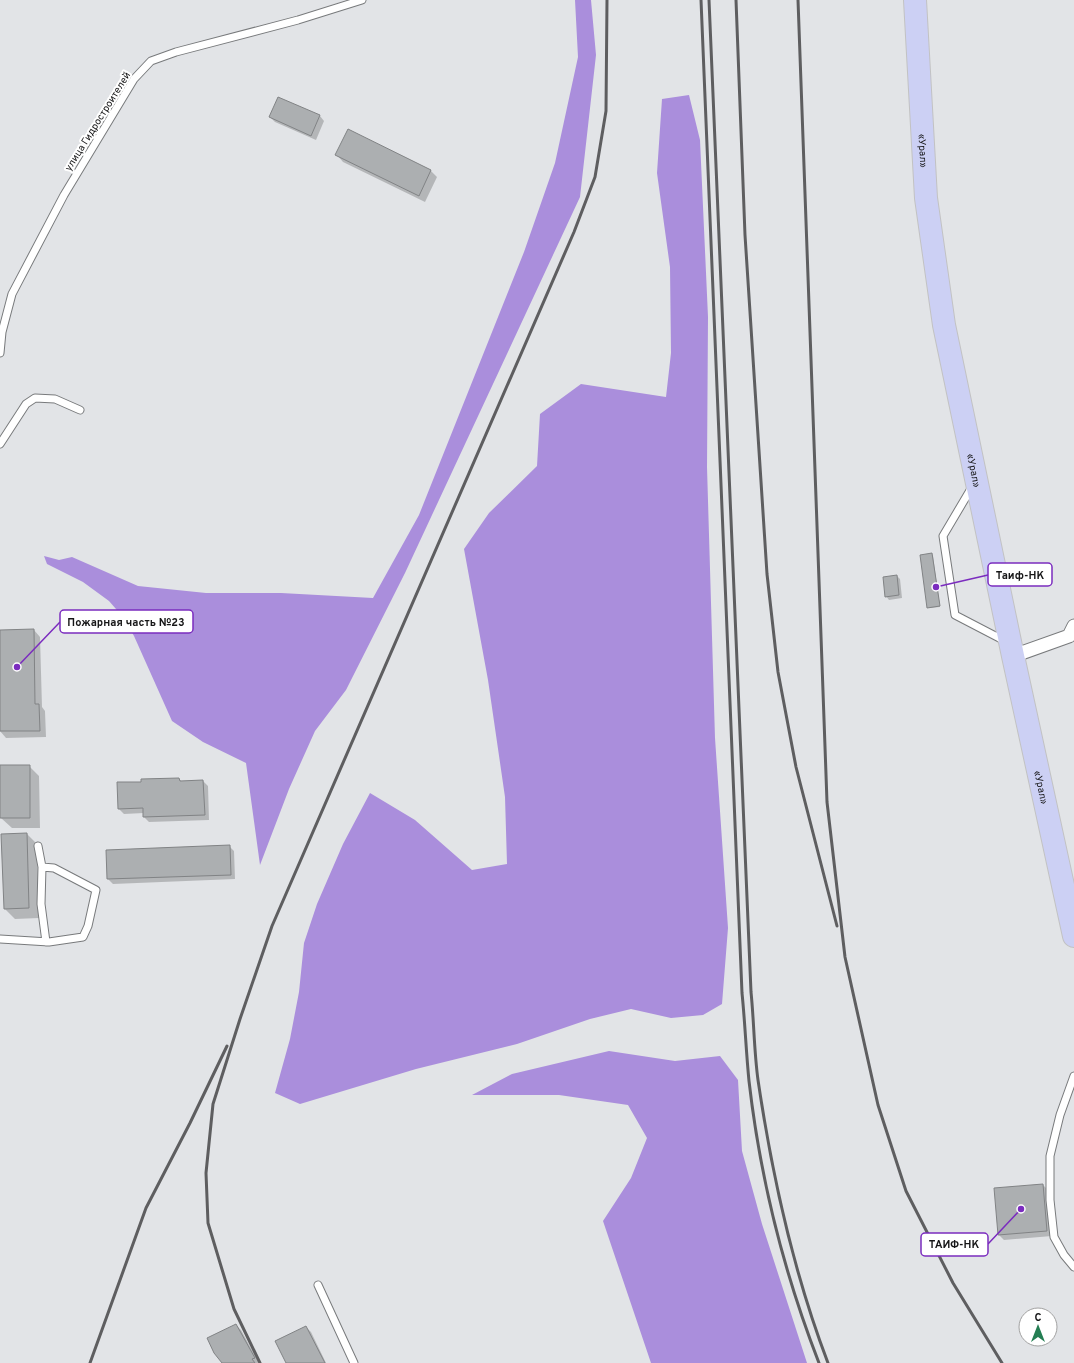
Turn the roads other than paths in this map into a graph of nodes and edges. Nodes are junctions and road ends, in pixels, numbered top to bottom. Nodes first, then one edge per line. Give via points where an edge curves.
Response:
1 (362, 0) edge
2 (916, 0) edge
3 (0, 353) edge
4 (80, 410) dead end
5 (0, 444) edge
6 (976, 480) junction
7 (1074, 626) edge
8 (1012, 650) junction
9 (38, 846) dead end
10 (42, 867) junction
11 (1074, 936) edge
12 (0, 939) edge
13 (46, 942) junction
14 (1074, 1076) edge
15 (1074, 1266) edge
16 (318, 1285) dead end
17 (354, 1363) edge

1 - 3 lane, улица Гидростроителей via 152,61 134,79 64,194 12,294 2,332
2 - 6 highway, «Урал» via 926,198 944,326
4 - 5 lane via 55,399 35,398 26,404
6 - 8 highway, «Урал»
6 - 8 lane via 943,536 955,615
7 - 8 street via 1069,636
8 - 11 highway, «Урал»
9 - 10 lane
10 - 13 lane via 41,904
10 - 13 lane via 54,868 96,890 83,937
12 - 13 lane
14 - 15 lane via 1060,1115 1050,1156 1050,1200 1054,1237
16 - 17 lane

